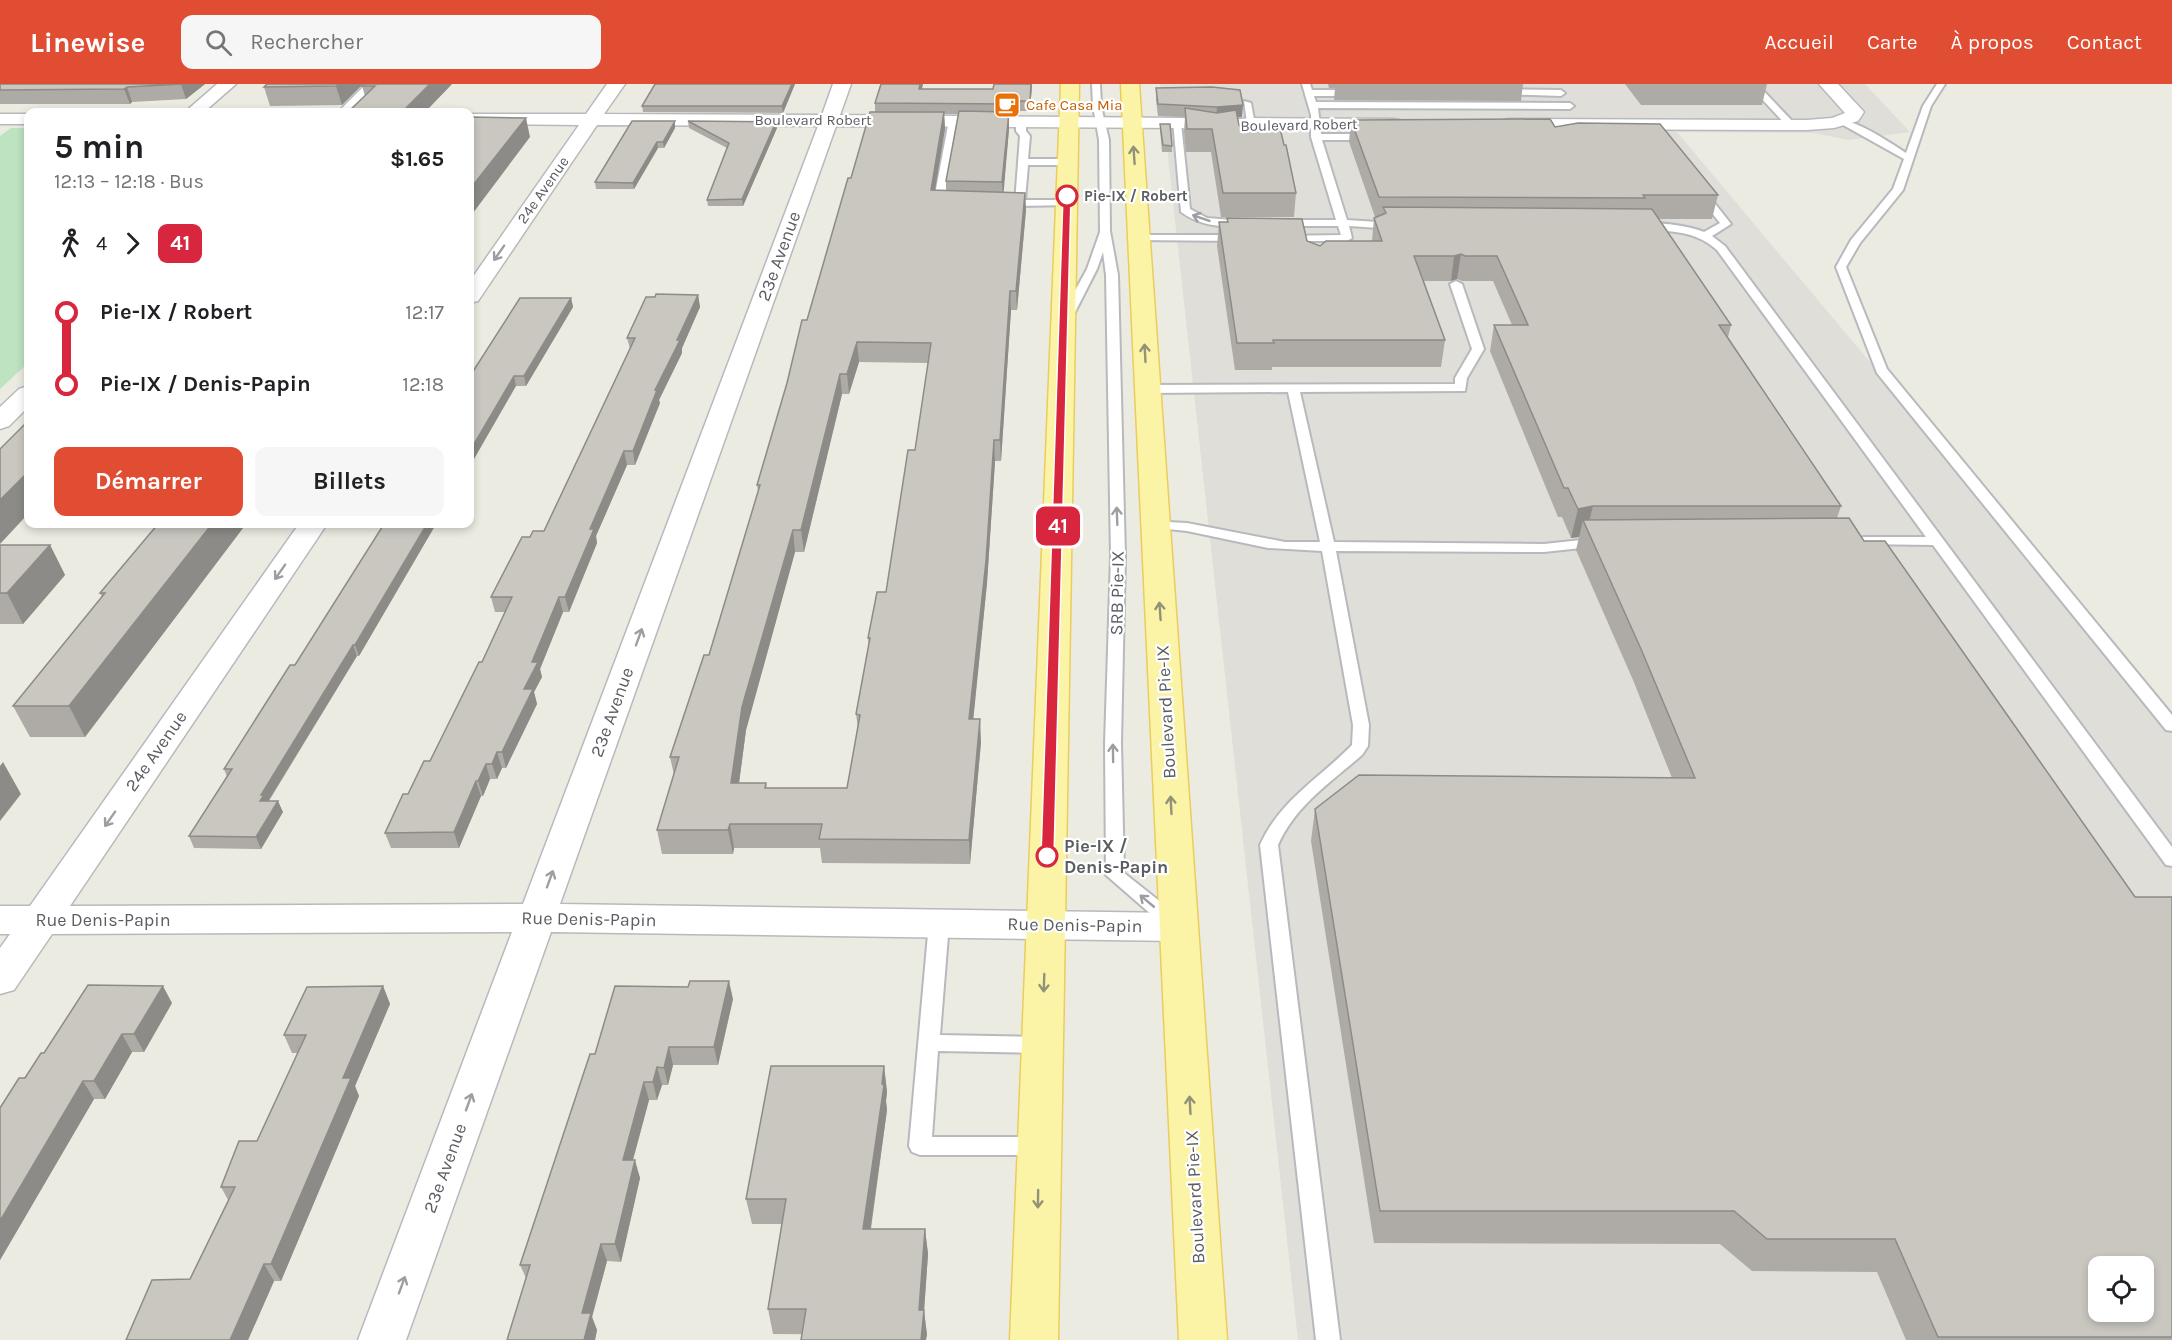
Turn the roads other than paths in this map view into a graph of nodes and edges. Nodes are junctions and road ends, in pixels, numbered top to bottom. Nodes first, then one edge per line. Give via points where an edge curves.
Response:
1 (227, 84) edge
2 (376, 84) edge
3 (616, 84) edge
4 (842, 84) edge
5 (1070, 84) edge
6 (1096, 84) edge
7 (1130, 84) edge
8 (1752, 84) edge
9 (1828, 84) edge
10 (1941, 84) edge
11 (1559, 88) edge
12 (1307, 89) edge
13 (1493, 92) dead end
14 (1367, 93) dead end
15 (1247, 103) dead end
16 (1313, 105) junction
17 (1570, 106) junction
18 (199, 108) edge
19 (351, 108) edge
20 (1493, 115) junction
21 (0, 119) edge
22 (24, 119) edge
23 (474, 119) edge
24 (591, 120) junction
25 (829, 120) junction
26 (954, 120) junction
27 (1021, 120) junction
28 (1069, 121) junction
29 (1841, 121) junction
30 (1100, 122) junction
31 (1132, 123) junction
32 (1176, 123) junction
33 (1409, 124) edge
34 (1583, 124) junction
35 (1791, 125) junction
36 (1244, 127) junction
37 (1316, 130) junction
38 (1375, 137) edge
39 (1908, 158) junction
40 (1023, 162) junction
41 (1068, 162) junction
42 (1692, 181) edge
43 (1067, 203) junction
44 (959, 205) edge
45 (1246, 223) edge
46 (1270, 223) edge
47 (1342, 223) junction
48 (1411, 226) edge
49 (1626, 227) edge
50 (1105, 231) junction
51 (1705, 235) junction
52 (1139, 238) junction
53 (1254, 238) edge
54 (1276, 238) edge
55 (1456, 284) edge
56 (474, 290) edge
57 (1063, 323) junction
58 (1293, 388) junction
59 (1147, 389) junction
60 (24, 398) edge
61 (0, 421) edge
62 (1154, 524) junction
63 (310, 528) edge
64 (1843, 541) edge
65 (1937, 541) junction
66 (1609, 542) edge
67 (1328, 546) junction
68 (2172, 726) edge
69 (2172, 860) edge
70 (536, 918) junction
71 (0, 920) edge
72 (40, 920) junction
73 (939, 923) junction
74 (1045, 925) junction
75 (1178, 927) junction
76 (0, 979) edge
77 (929, 1044) junction
78 (1042, 1046) junction
79 (1039, 1146) junction
80 (382, 1340) edge
81 (1034, 1340) edge
82 (1203, 1340) edge
83 (1328, 1340) edge

1 - 18 street
2 - 19 street
3 - 24 street, 24e Avenue
4 - 25 street, 23e Avenue
5 - 28 main road
6 - 30 lane, SRB Pie-IX
7 - 31 main road, Boulevard Pie-IX
8 - 35 lane
9 - 29 street via 1855,112
10 - 39 lane via 1927,106
11 - 13 lane
11 - 17 lane
12 - 14 lane
12 - 16 lane
15 - 36 lane
16 - 20 lane
16 - 37 lane
17 - 20 lane
17 - 34 lane
20 - 34 street
21 - 22 street
23 - 24 street, Boulevard Robert
24 - 25 street, Boulevard Robert
24 -> 56 street, 24e Avenue
25 - 26 street, Boulevard Robert
70 -> 25 street, 23e Avenue
26 - 27 street, Boulevard Robert
26 - 44 lane via 938,205
27 - 28 street, Boulevard Robert
27 - 40 lane via 1025,136
28 - 30 street, Boulevard Robert
28 - 41 main road
29 - 35 street
29 - 39 lane
30 - 31 street, Boulevard Robert
30 - 50 lane, SRB Pie-IX via 1104,140
31 - 32 street, Boulevard Robert
52 -> 31 main road, Boulevard Pie-IX
32 - 36 street, Boulevard Robert
45 -> 32 lane via 1208,222 1185,210
33 - 37 street, Boulevard Robert
34 - 35 street via 1650,130
36 - 37 street, Boulevard Robert
37 - 38 lane
37 - 47 lane
39 - 68 lane via 1898,190 1855,242 1841,267 1881,370
40 - 41 lane
40 - 43 lane via 1015,204
41 - 43 main road
42 - 51 lane via 1726,224
43 - 57 main road
46 - 47 lane
47 - 48 lane
47 - 54 lane via 1347,238 1310,243
49 - 51 lane via 1677,228
50 - 57 lane, SRB Pie-IX via 1092,269
75 -> 50 lane, SRB Pie-IX via 1115,875 1113,743 1118,556 1112,275
51 - 65 lane via 1721,248
52 - 53 lane
59 -> 52 main road, Boulevard Pie-IX
55 - 58 lane via 1478,349 1461,378 1461,387
57 - 74 main road
58 - 59 lane
58 - 67 lane
59 - 62 main road, Boulevard Pie-IX
60 - 61 street
62 - 67 lane via 1180,525 1270,545
75 -> 62 main road, Boulevard Pie-IX
63 -> 72 street, 24e Avenue
64 - 65 lane
65 - 69 lane
66 - 67 lane via 1545,548
67 - 83 lane via 1361,725 1360,746 1280,823 1269,845
70 - 72 street, Rue Denis-Papin
70 - 73 street, Rue Denis-Papin
80 -> 70 street, 23e Avenue
71 - 72 street, Rue Denis-Papin
72 - 76 street, 24e Avenue
73 - 74 street, Rue Denis-Papin
73 - 77 lane
74 - 75 street, Rue Denis-Papin
74 -> 78 main road
82 -> 75 main road, Boulevard Pie-IX
77 - 78 lane
77 - 79 lane via 920,1146
78 - 79 main road
79 -> 81 main road

